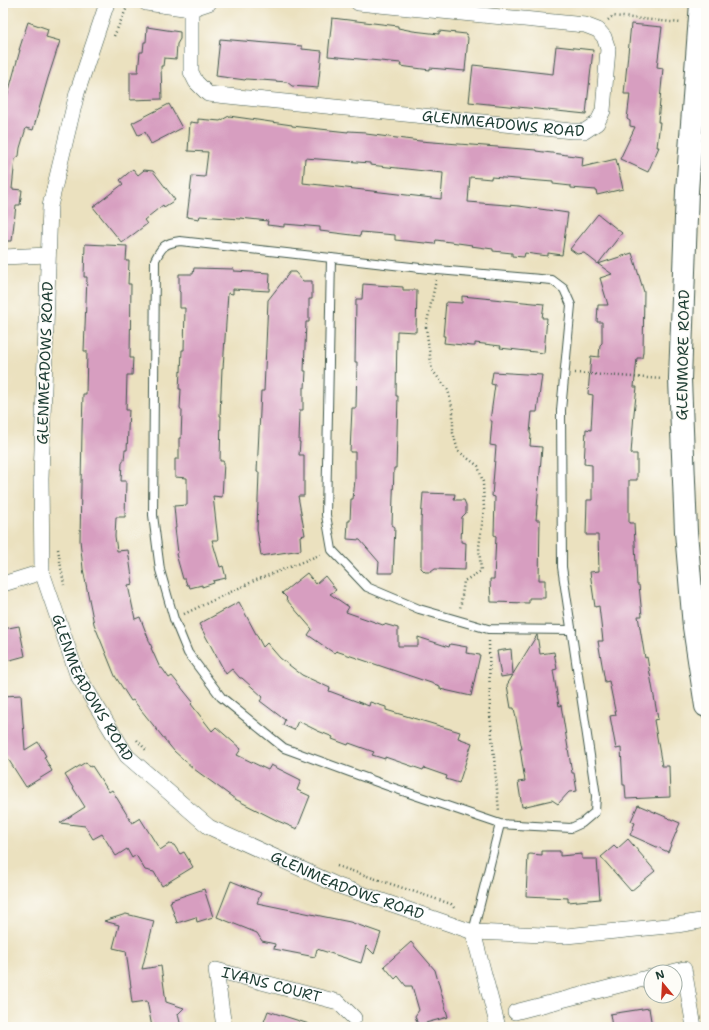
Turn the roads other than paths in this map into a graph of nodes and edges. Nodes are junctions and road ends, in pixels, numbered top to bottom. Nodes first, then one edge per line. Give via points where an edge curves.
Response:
1 (107, 3) edge
2 (146, 3) edge
3 (209, 3) edge
4 (358, 3) edge
5 (701, 3) edge
6 (191, 9) junction
7 (48, 255) junction
8 (3, 257) edge
9 (331, 258) junction
10 (42, 572) junction
11 (3, 584) edge
12 (572, 630) junction
13 (706, 706) edge
14 (500, 824) junction
15 (706, 920) edge
16 (473, 932) junction
17 (683, 969) edge
18 (643, 979) edge
19 (515, 1012) dead end
20 (354, 1018) dead end
21 (224, 1027) edge
22 (498, 1027) edge
23 (694, 1027) edge

1 - 7 street, GLENMEADOWS ROAD via 77,93 50,206
2 - 6 street
3 - 6 street
4 - 6 street, GLENMEADOWS ROAD via 585,25 598,30 608,48 603,111 597,123 584,131 572,131 208,94 196,82 191,72
5 - 13 main road, GLENMORE ROAD via 687,191 680,380 686,532 694,627
7 - 8 street
7 - 10 street, GLENMEADOWS ROAD via 41,480
9 - 12 lane via 326,515 332,550 367,587 419,609 488,629
9 - 12 lane via 552,280 564,289 571,305 561,410 562,566
9 - 14 lane via 180,241 168,242 160,250 156,260 153,516 160,570 174,619 188,652 221,697 284,748
10 - 11 street
10 - 16 street, GLENMEADOWS ROAD via 77,674 127,756 209,827 339,886
12 - 14 lane via 596,796 595,812 571,828
14 - 16 lane
15 - 16 street, GLENMEADOWS ROAD via 677,926 566,936
16 - 22 street
17 - 23 street
18 - 19 street
20 - 21 street, IVANS COURT via 338,1002 216,970

